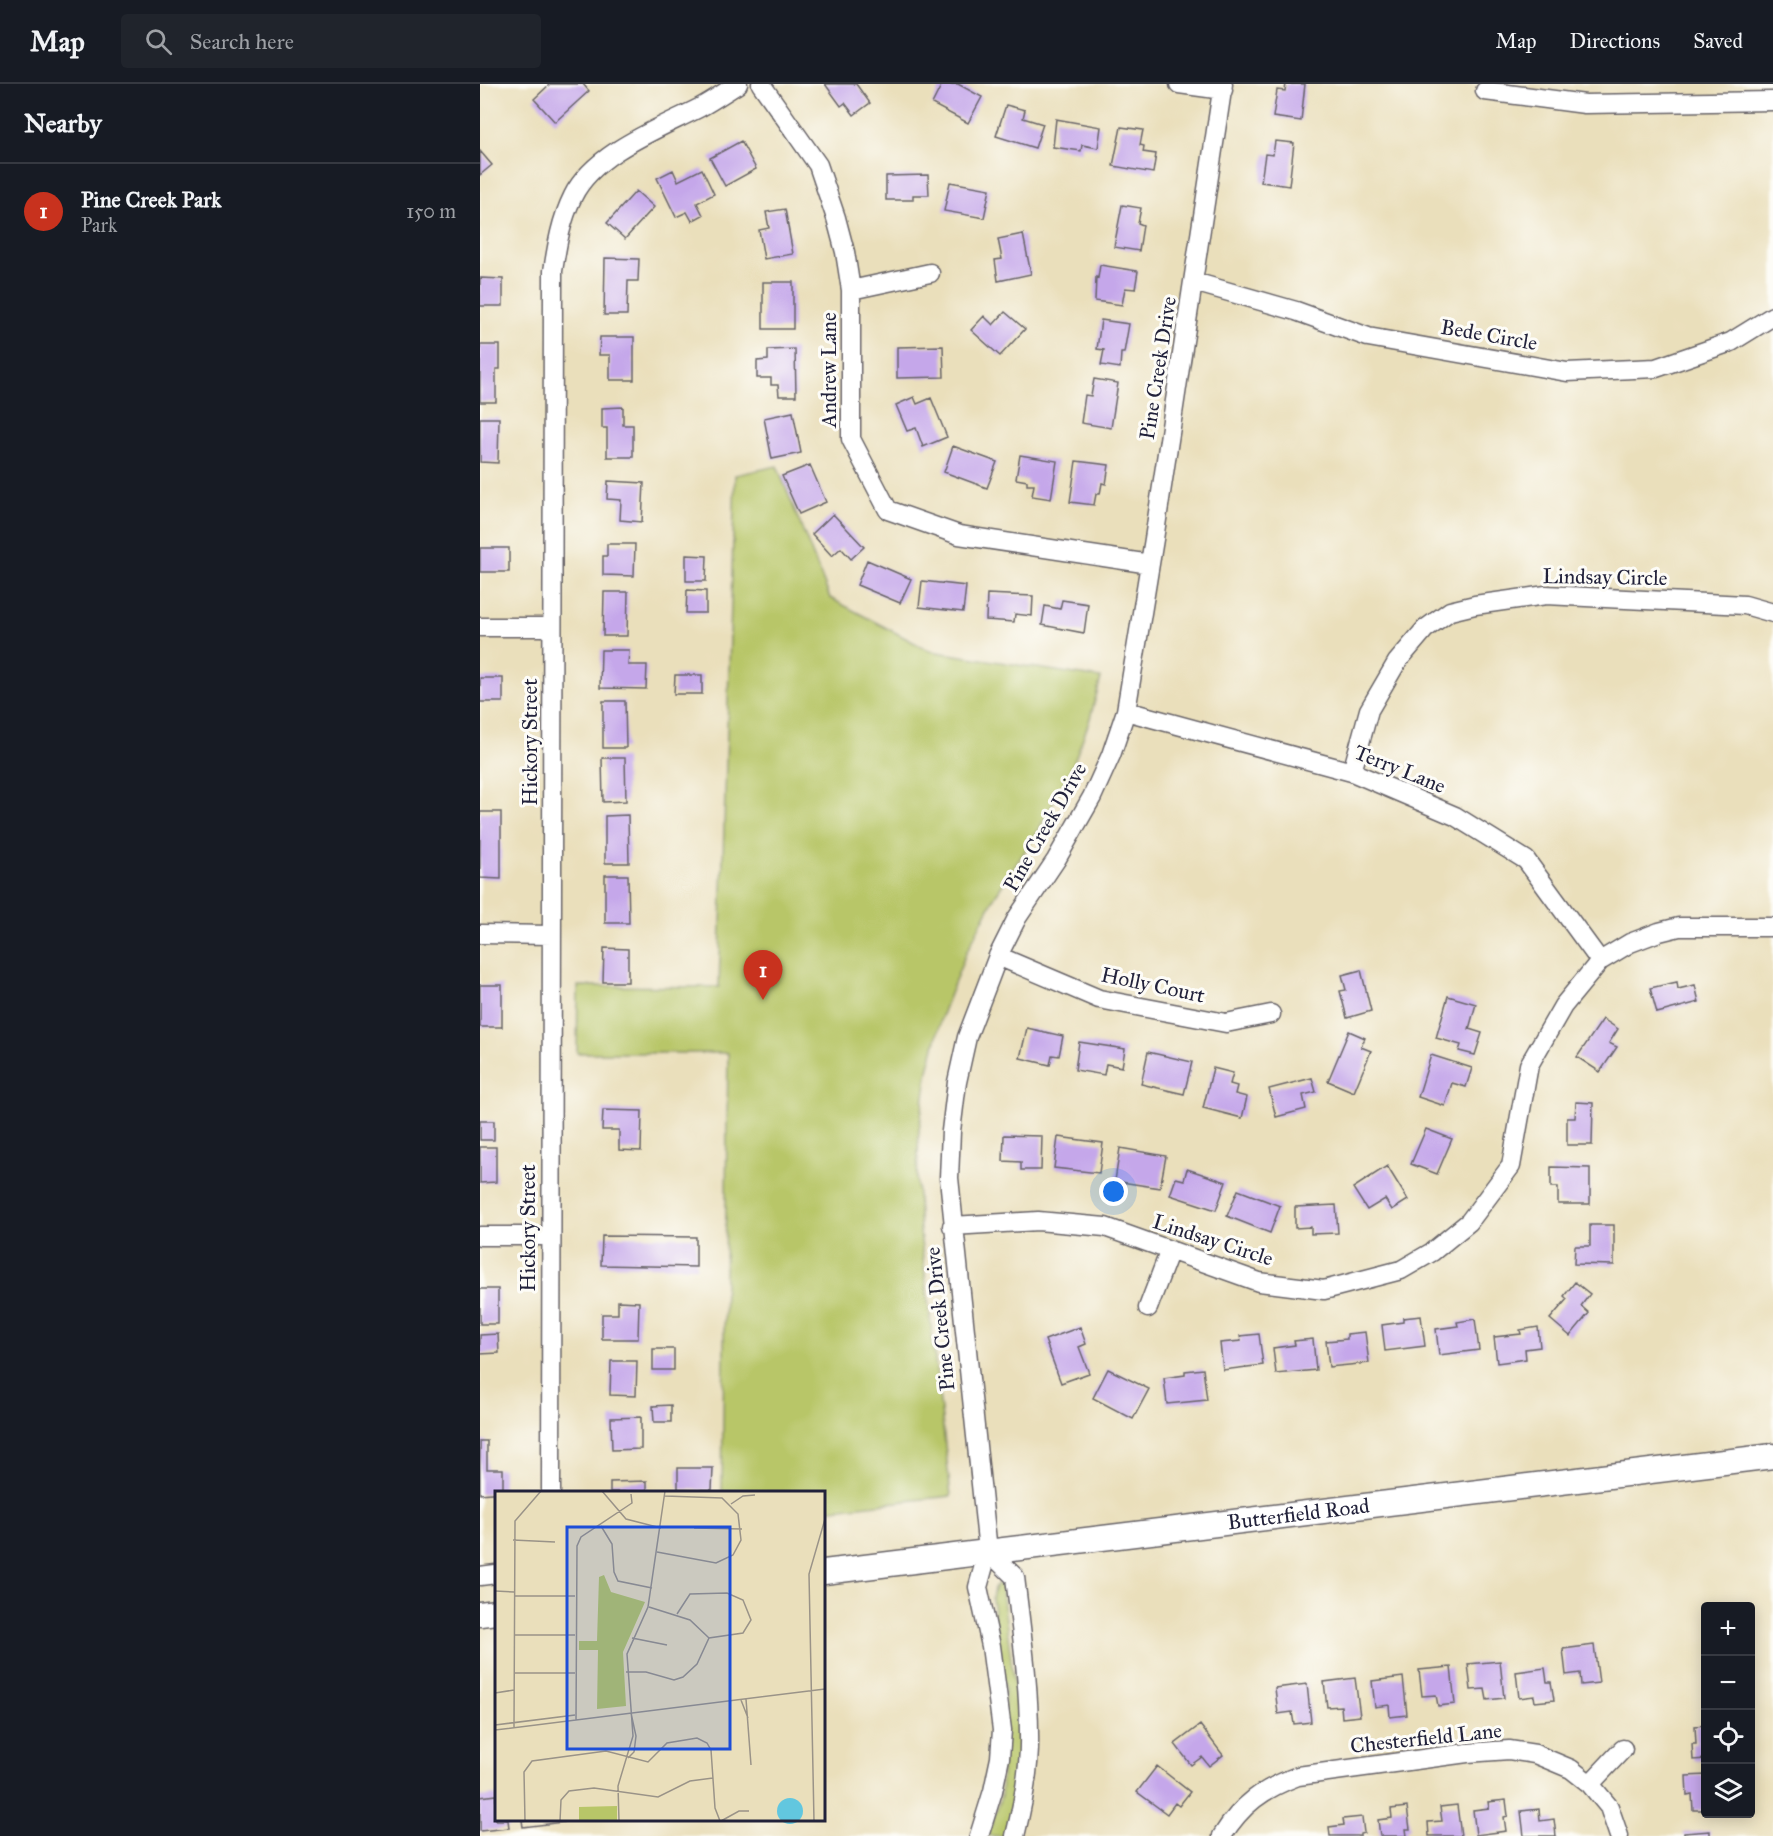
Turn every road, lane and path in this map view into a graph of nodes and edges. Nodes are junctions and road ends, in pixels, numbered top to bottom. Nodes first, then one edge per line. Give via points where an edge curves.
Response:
1 (738, 84) edge
2 (761, 84) edge
3 (1179, 84) edge
4 (1223, 87) edge
5 (1485, 91) dead end
6 (1773, 101) edge
7 (930, 273) dead end
8 (1194, 282) junction
9 (851, 290) junction
10 (1773, 316) edge
11 (1150, 564) junction
12 (1773, 613) edge
13 (480, 627) edge
14 (552, 627) junction
15 (1126, 711) junction
16 (1352, 772) junction
17 (1773, 927) edge
18 (480, 934) edge
19 (551, 935) junction
20 (998, 956) junction
21 (1600, 961) junction
22 (1270, 1014) dead end
23 (952, 1226) junction
24 (480, 1236) edge
25 (551, 1236) junction
26 (1170, 1250) junction
27 (1148, 1308) dead end
28 (1773, 1456) edge
29 (551, 1491) edge
30 (988, 1551) junction
31 (825, 1572) edge
32 (495, 1574) edge
33 (480, 1576) edge
34 (495, 1612) edge
35 (480, 1614) edge
36 (1623, 1749) dead end
37 (1590, 1784) junction
38 (980, 1836) edge
39 (1015, 1836) edge
40 (1222, 1836) edge
41 (1619, 1836) edge

1 - 14 street, Hickory Street via 632,141 597,165 574,194 559,230 553,271
2 - 9 street, Andrew Lane via 818,165 842,241
3 - 4 street
4 - 8 street, Pine Creek Drive
5 - 6 street via 1586,104
7 - 9 street
8 - 10 street, Bede Circle via 1296,311 1368,337 1567,372 1656,368 1731,342
8 - 11 street, Pine Creek Drive
9 - 11 street, Andrew Lane via 851,439 888,510 959,535
11 - 15 street, Pine Creek Drive
12 - 16 street, Lindsay Circle via 1745,605 1546,595 1450,611 1425,629 1397,662 1369,710
13 - 14 street
14 - 19 street, Hickory Street
15 - 16 street, Terry Lane
15 - 20 street, Pine Creek Drive via 1092,797
16 - 21 street, Terry Lane via 1455,816 1526,860
17 - 21 street, Lindsay Circle via 1679,927 1630,943
18 - 19 street
19 - 25 street, Hickory Street
20 - 22 street, Holly Court via 1100,999 1226,1023
20 - 23 street, Pine Creek Drive via 967,1037 957,1082 949,1178
21 - 26 street, Lindsay Circle via 1563,1006 1529,1065 1511,1166 1469,1222 1432,1252 1401,1270 1324,1290 1259,1282
23 - 26 street, Lindsay Circle via 1038,1221 1105,1227
23 - 30 street, Pine Creek Drive
24 - 25 street
25 - 29 street, Hickory Street
26 - 27 street
28 - 30 main road, Butterfield Road
30 - 31 main road, Butterfield Road
30 - 38 street, Pine Creek Drive via 978,1587 992,1650 1002,1730 1000,1758
30 - 39 street via 1015,1577 1026,1685 1026,1782
32 - 33 street
34 - 35 main road
36 - 37 street
37 - 40 street, Chesterfield Lane via 1554,1760 1509,1750 1332,1771 1298,1776 1272,1786 1247,1804
37 - 41 street, Chesterfield Lane via 1609,1807

